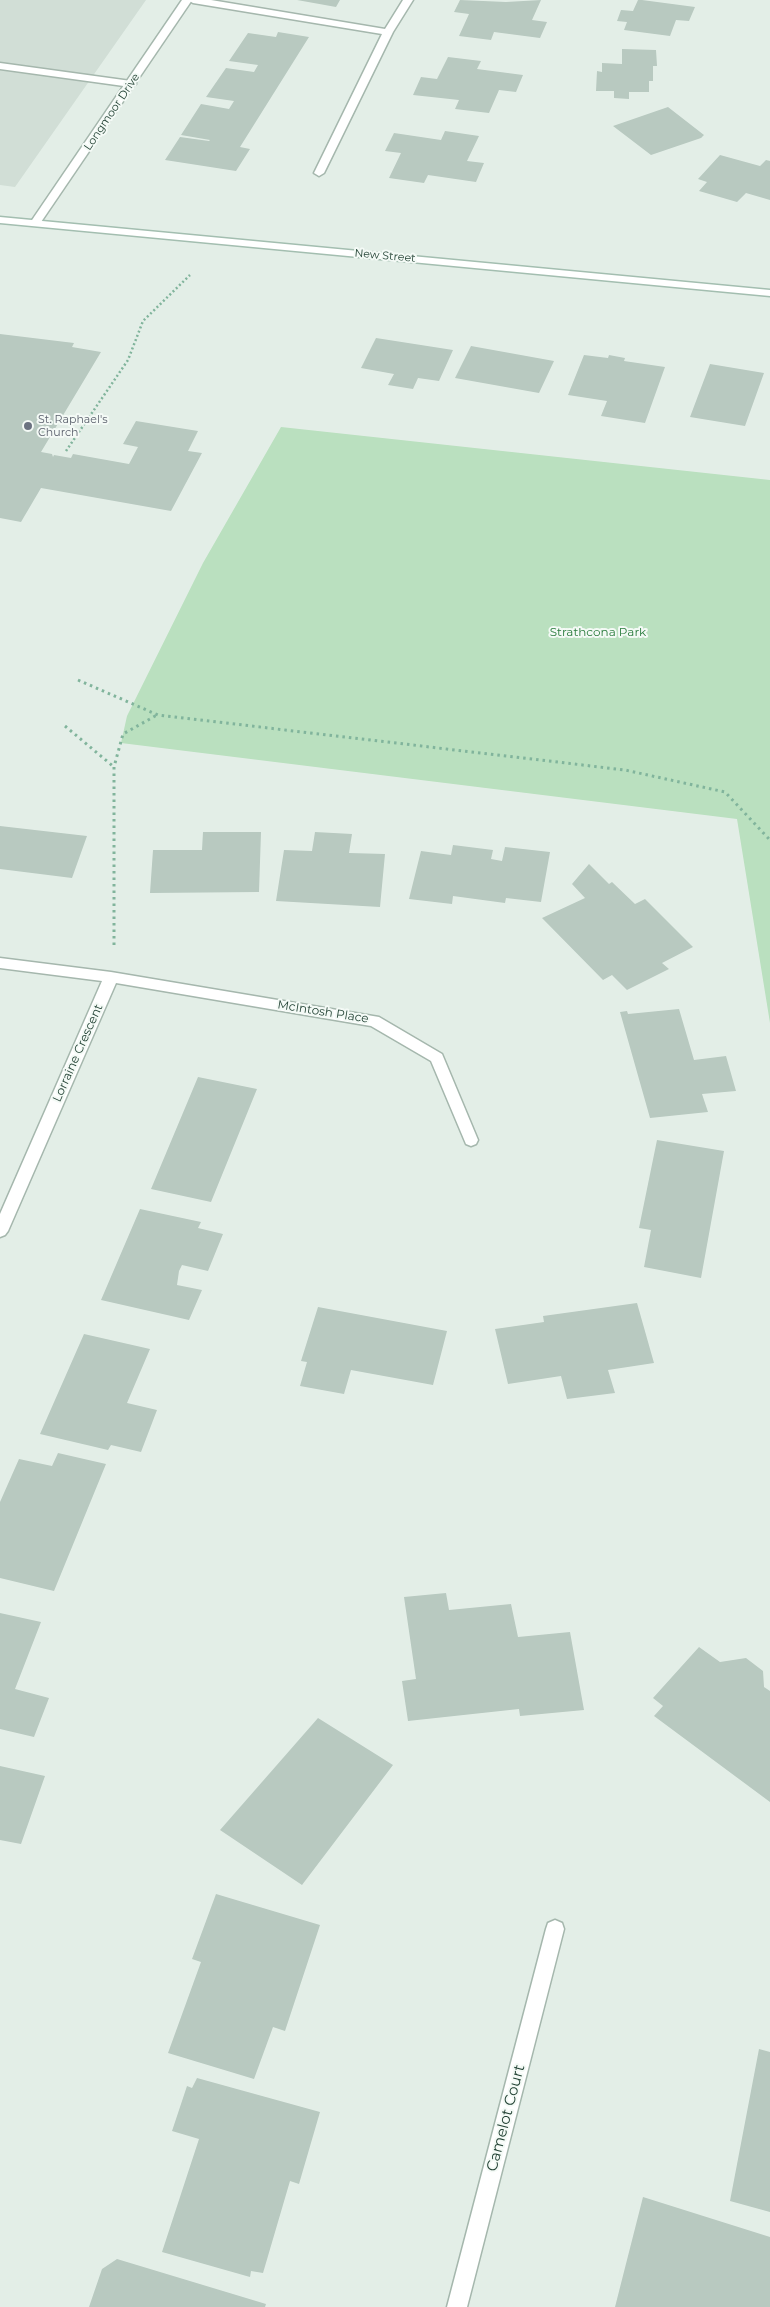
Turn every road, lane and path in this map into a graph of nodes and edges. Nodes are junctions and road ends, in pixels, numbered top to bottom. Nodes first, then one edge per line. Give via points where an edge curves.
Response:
1 (187, 0) edge
2 (193, 0) edge
3 (408, 0) edge
4 (388, 32) junction
5 (0, 66) edge
6 (131, 84) junction
7 (319, 173) dead end
8 (0, 220) edge
9 (36, 223) junction
10 (190, 275) dead end
11 (770, 292) edge
12 (66, 451) dead end
13 (78, 680) dead end
14 (158, 715) junction
15 (65, 726) dead end
16 (114, 768) junction
17 (770, 840) edge
18 (0, 963) edge
19 (111, 977) junction
20 (471, 1140) dead end
21 (0, 1231) edge
22 (555, 1929) dead end
23 (457, 2307) edge

1 - 6 street, Longmoor Drive
2 - 4 street
3 - 4 street
4 - 7 street
5 - 6 street
6 - 9 street, Longmoor Drive
8 - 9 street, New Street
9 - 11 street, New Street
10 - 12 path via 143,321 128,360
13 - 14 path
14 - 16 path via 124,734
14 - 17 path via 625,770 725,792
15 - 16 path
16 - 19 path via 114,944
18 - 19 street
19 - 20 street, McIntosh Place via 374,1020 437,1058
19 - 21 street, Lorraine Crescent
22 - 23 street, Camelot Court

